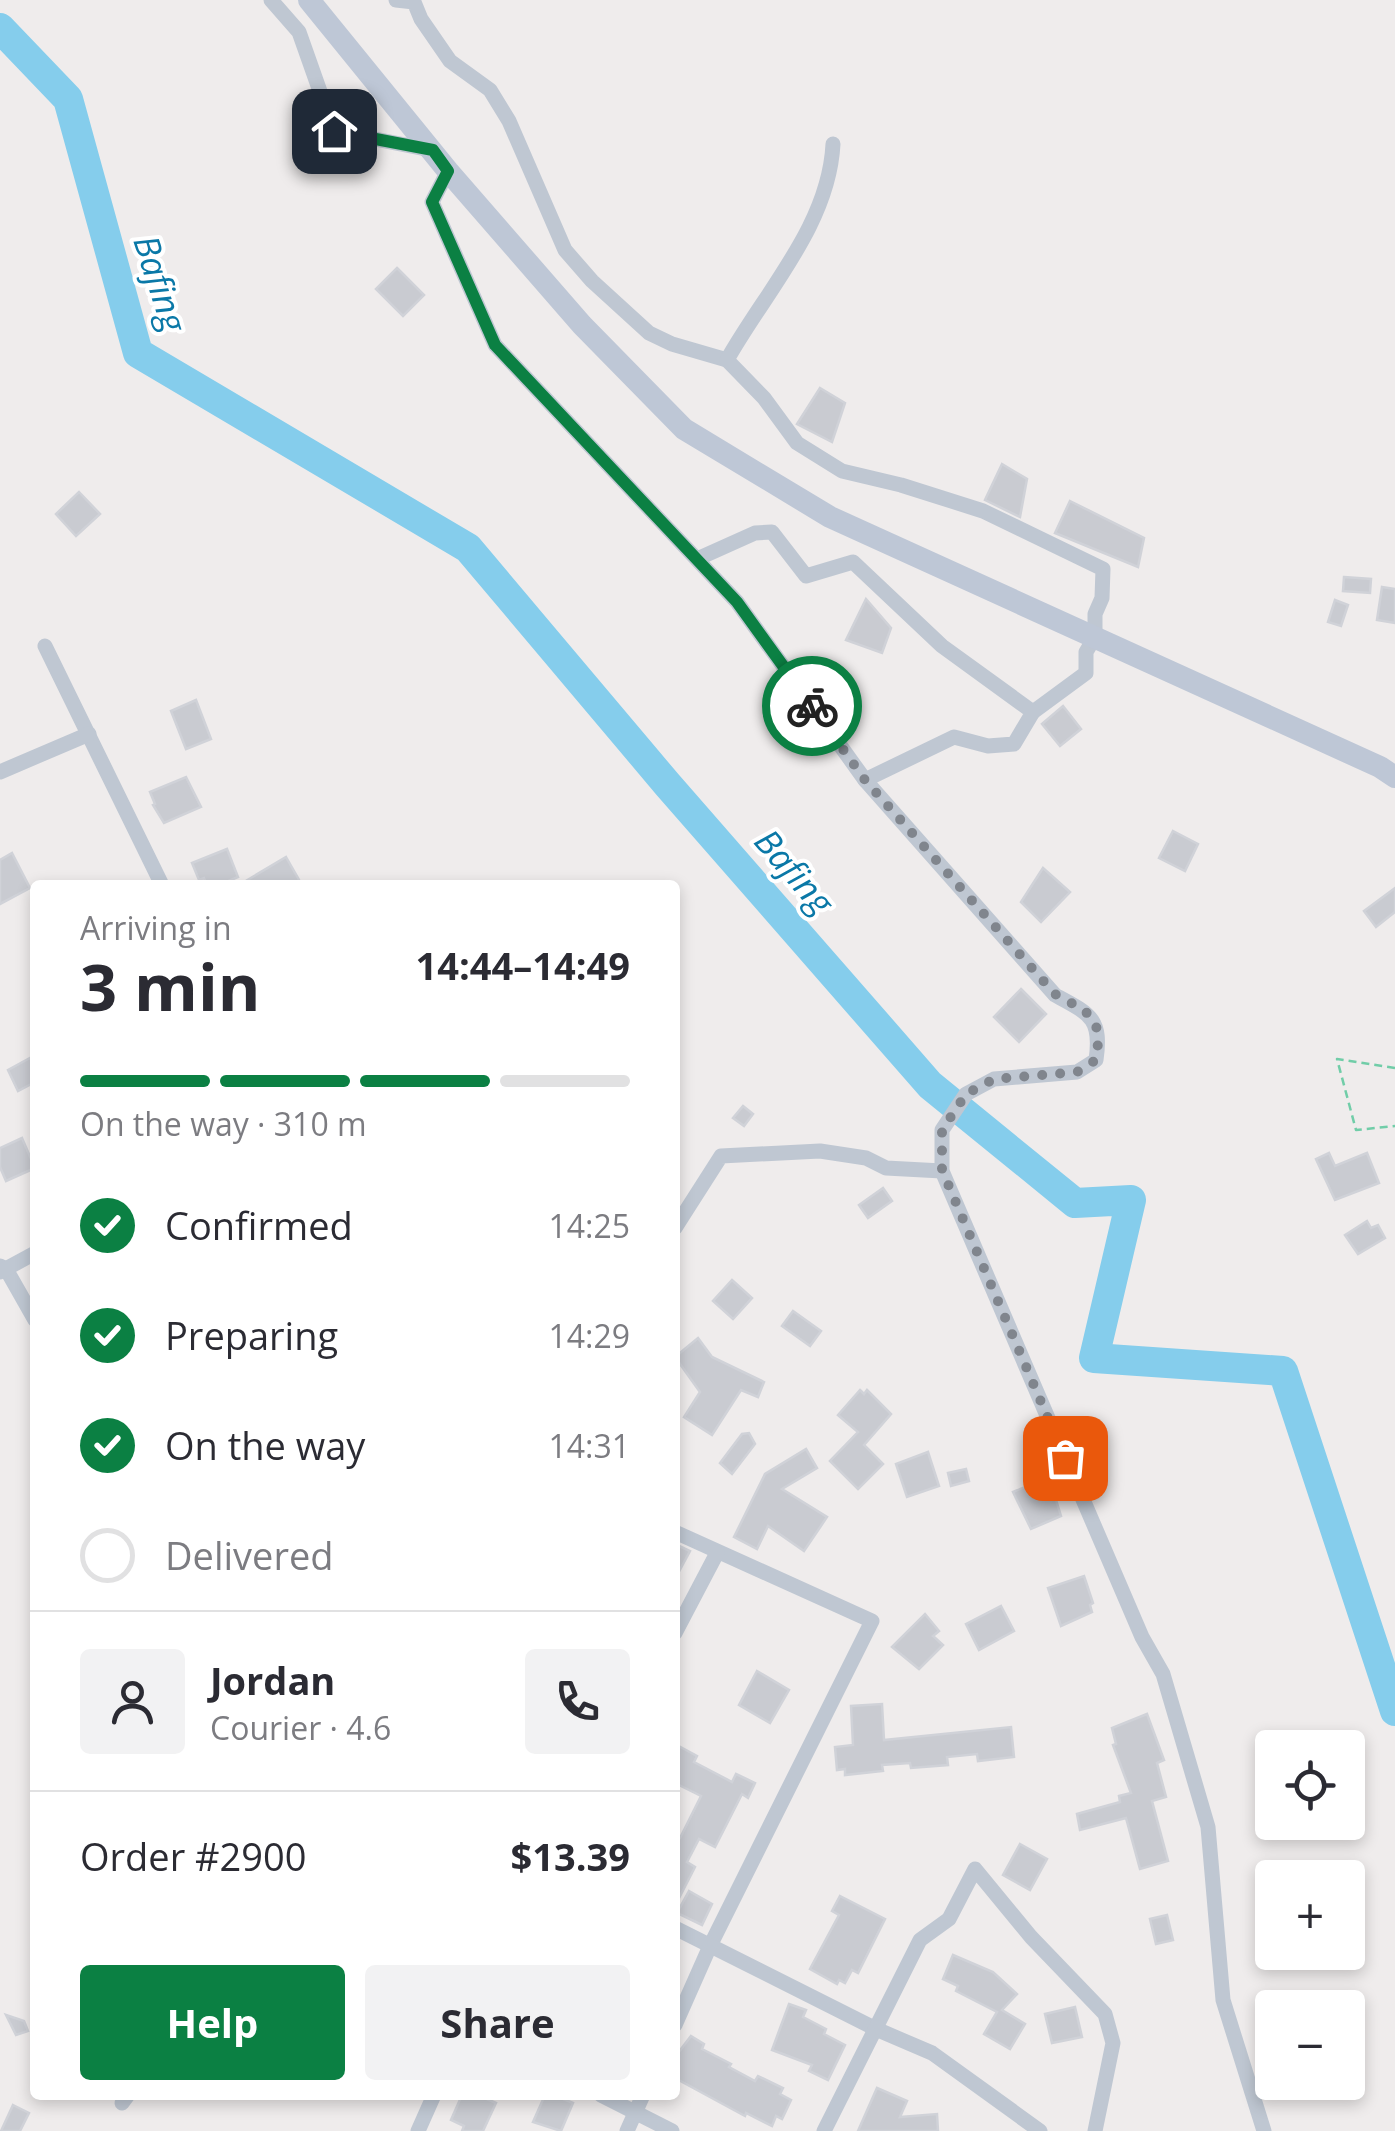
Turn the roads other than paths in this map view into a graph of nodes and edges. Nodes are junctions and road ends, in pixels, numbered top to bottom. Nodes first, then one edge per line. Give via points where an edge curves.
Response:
1 (396, 0) edge
2 (312, 1) edge
3 (415, 1) edge
4 (275, 5) edge
5 (833, 144) dead end
6 (433, 150) junction
7 (448, 171) junction
8 (727, 360) junction
9 (697, 560) junction
10 (1095, 637) junction
11 (46, 646) dead end
12 (1033, 712) junction
13 (89, 734) junction
14 (0, 772) edge
15 (1395, 778) edge
16 (865, 780) junction
17 (160, 880) edge
18 (942, 1170) junction
19 (680, 1220) edge
20 (30, 1255) edge
21 (2, 1269) edge
22 (30, 1312) edge
23 (680, 1534) edge
24 (717, 1553) junction
25 (680, 1623) edge
26 (680, 1931) edge
27 (710, 1946) junction
28 (680, 2013) edge
29 (876, 2029) junction
30 (432, 2100) edge
31 (611, 2100) edge
32 (641, 2100) edge
33 (636, 2112) junction
34 (418, 2131) edge
35 (627, 2131) edge
36 (672, 2131) edge
37 (824, 2131) edge
38 (1040, 2131) edge
39 (1095, 2131) edge
40 (1264, 2131) edge

1 - 3 street
2 - 4 street
2 - 6 main road
3 - 8 street via 450,61 490,90 565,250 649,333
4 - 6 street via 299,32 334,131
5 - 8 street via 817,211
6 - 7 main road
7 - 9 street via 432,202 495,345
7 - 10 main road via 582,325 684,429 830,517
8 - 10 street via 797,443 842,472 983,511 1103,568
9 - 12 street via 772,532 806,576 853,562 942,646
9 - 16 street via 737,602
10 - 12 street via 1086,652 1086,673
10 - 15 main road
11 - 13 street
12 - 16 street via 1014,744 954,737
13 - 14 street
13 - 17 street
16 - 18 street via 1055,994 1090,1014 1100,1035 1096,1060 1077,1072 994,1079 966,1094 942,1130
18 - 19 street via 886,1168 820,1151 722,1156
18 - 40 street via 1163,1674 1208,1827 1223,2000
20 - 21 street
21 - 22 street
23 - 24 street
24 - 25 street
24 - 27 street via 872,1622
26 - 27 street
27 - 28 street
27 - 29 street
29 - 37 street
29 - 38 street via 932,2053
29 - 39 street via 920,1940 949,1919 974,1869 1105,2014 1113,2044
30 - 34 street
31 - 33 street
32 - 33 street
33 - 35 street
33 - 36 street

